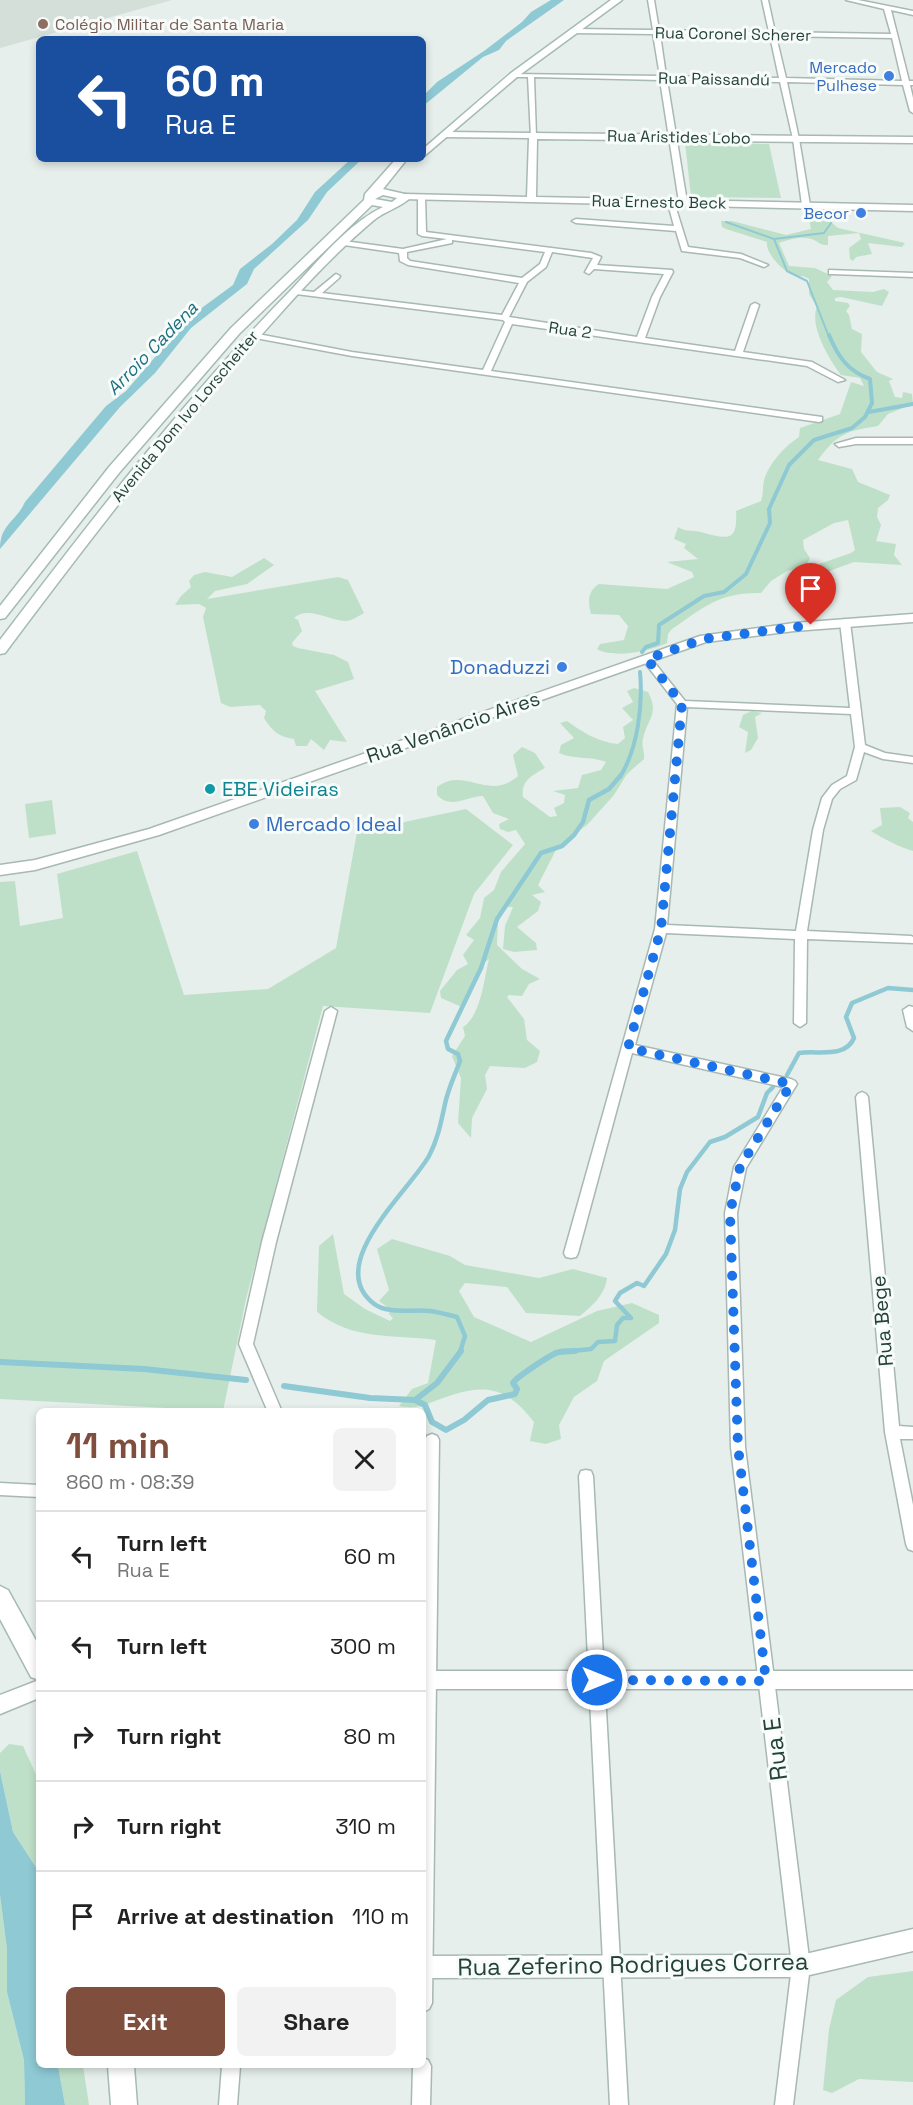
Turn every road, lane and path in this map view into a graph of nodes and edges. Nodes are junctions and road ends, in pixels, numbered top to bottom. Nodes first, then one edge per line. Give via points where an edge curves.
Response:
1 (604, 0) edge
2 (617, 0) edge
3 (651, 0) edge
4 (765, 0) edge
5 (849, 0) edge
6 (886, 8) junction
7 (913, 13) edge
8 (572, 31) junction
9 (656, 32) junction
10 (773, 34) junction
11 (893, 36) junction
12 (514, 75) junction
13 (531, 76) junction
14 (663, 78) junction
15 (784, 81) junction
16 (909, 83) edge
17 (913, 111) edge
18 (446, 135) junction
19 (532, 136) junction
20 (673, 137) junction
21 (426, 138) edge
22 (796, 138) junction
23 (913, 140) edge
24 (426, 152) edge
25 (400, 162) edge
26 (416, 162) edge
27 (404, 196) junction
28 (372, 197) junction
29 (421, 197) junction
30 (531, 200) junction
31 (670, 202) junction
32 (683, 202) junction
33 (806, 205) junction
34 (394, 206) junction
35 (913, 208) edge
36 (576, 221) dead end
37 (678, 229) junction
38 (453, 239) junction
39 (345, 243) junction
40 (550, 249) junction
41 (403, 251) junction
42 (764, 265) dead end
43 (832, 272) dead end
44 (913, 275) edge
45 (336, 276) dead end
46 (524, 281) junction
47 (296, 292) junction
48 (316, 294) junction
49 (755, 305) dead end
50 (507, 320) junction
51 (253, 335) junction
52 (640, 340) junction
53 (738, 354) junction
54 (486, 373) junction
55 (842, 380) dead end
56 (819, 419) dead end
57 (913, 441) edge
58 (839, 444) dead end
59 (0, 615) edge
60 (913, 618) edge
61 (845, 622) junction
62 (0, 650) edge
63 (647, 659) junction
64 (682, 704) junction
65 (856, 711) junction
66 (860, 747) junction
67 (913, 760) edge
68 (0, 870) edge
69 (661, 929) junction
70 (801, 935) junction
71 (911, 940) dead end
72 (331, 1011) dead end
73 (909, 1011) dead end
74 (800, 1023) dead end
75 (913, 1027) edge
76 (628, 1048) junction
77 (862, 1097) dead end
78 (571, 1253) dead end
79 (273, 1408) edge
80 (892, 1432) junction
81 (913, 1433) edge
82 (432, 1440) dead end
83 (586, 1476) dead end
84 (0, 1489) edge
85 (36, 1491) edge
86 (913, 1544) edge
87 (0, 1598) edge
88 (36, 1664) edge
89 (597, 1680) junction
90 (913, 1680) edge
91 (426, 1681) edge
92 (766, 1681) junction
93 (36, 1690) edge
94 (0, 1705) edge
95 (913, 1940) edge
96 (612, 1966) junction
97 (801, 1966) junction
98 (426, 1967) edge
99 (121, 2068) edge
100 (231, 2068) edge
101 (422, 2068) edge
102 (124, 2105) edge
103 (228, 2105) edge
104 (421, 2105) edge
105 (619, 2105) edge
106 (784, 2105) edge

1 - 21 main road via 501,75
2 - 8 main road
3 - 9 street
4 - 10 street
5 - 6 street
6 - 7 street
6 - 11 street
8 - 9 street, Rua Coronel Scherer
8 - 12 main road
9 - 10 street, Rua Coronel Scherer
9 - 14 street
10 - 11 street, Rua Coronel Scherer
10 - 15 street
11 - 16 street
12 - 13 street, Rua Paissandú
12 - 18 main road
13 - 14 street, Rua Paissandú
13 - 19 street
14 - 15 street, Rua Paissandú
14 - 20 street
15 - 16 street, Rua Paissandú
15 - 22 street
16 - 17 street
18 - 19 street, Rua Aristides Lobo
18 - 24 main road
19 - 20 street, Rua Aristides Lobo
19 - 30 street
20 - 22 street, Rua Aristides Lobo
20 - 32 street
22 - 23 street, Rua Aristides Lobo
22 - 33 street
25 - 28 main road, Avenida Dom Ivo Lorscheiter
26 - 27 main road via 402,180
27 - 28 main road
27 - 29 street, Rua Ernesto Beck
27 - 34 main road, Avenida Dom Ivo Lorscheiter
28 - 34 main road
28 - 59 main road, Avenida Dom Ivo Lorscheiter via 228,339 114,470
29 - 30 street, Rua Ernesto Beck
29 - 38 street via 422,234
30 - 31 street, Rua Ernesto Beck
31 - 32 street, Rua Ernesto Beck
31 - 37 street
32 - 33 street, Rua Ernesto Beck
33 - 35 street, Rua Ernesto Beck
34 - 39 main road, Avenida Dom Ivo Lorscheiter via 372,216
36 - 37 street
37 - 42 street via 685,249 741,256
38 - 40 street
38 - 41 street
39 - 41 street
39 - 47 main road, Avenida Dom Ivo Lorscheiter
40 - 46 street via 543,265
40 - 52 street via 595,256 590,270 669,272
41 - 46 street via 403,259 408,263
43 - 44 street
45 - 48 street
46 - 50 street
47 - 48 street, Rua 2
47 - 51 main road, Avenida Dom Ivo Lorscheiter
48 - 50 street, Rua 2
49 - 53 street
50 - 52 street, Rua 2
50 - 54 street
51 - 54 street
51 - 62 main road, Avenida Dom Ivo Lorscheiter via 167,433
52 - 53 street, Rua 2
53 - 55 street, Rua 2 via 809,364
54 - 56 street
57 - 58 street
60 - 61 street, Rua Venâncio Aires
61 - 63 street, Rua Venâncio Aires via 704,639
61 - 65 street
63 - 64 street
63 - 68 street, Rua Venâncio Aires via 154,832 35,865
64 - 65 street
64 - 69 street
65 - 66 street
66 - 67 street via 883,756
66 - 70 street via 852,778 836,786 827,798
69 - 70 street
69 - 76 street
70 - 71 street
70 - 74 street
72 - 79 street via 246,1344
73 - 75 street
76 - 78 street
76 - 92 street, Rua E via 791,1084 740,1167 730,1213 738,1447
77 - 80 street, Rua Bege
80 - 81 street
80 - 86 street, Rua Bege
82 - 91 street
83 - 89 street
84 - 85 street
87 - 88 main road
89 - 91 street
89 - 92 street
89 - 96 street
90 - 92 street
92 - 97 street, Rua E
93 - 94 street
95 - 97 street, Rua Zeferino Rodrigues Correa
96 - 97 street, Rua Zeferino Rodrigues Correa
96 - 98 street, Rua Zeferino Rodrigues Correa
96 - 105 street
97 - 106 street, Rua E
99 - 102 main road
100 - 103 street
101 - 104 street

